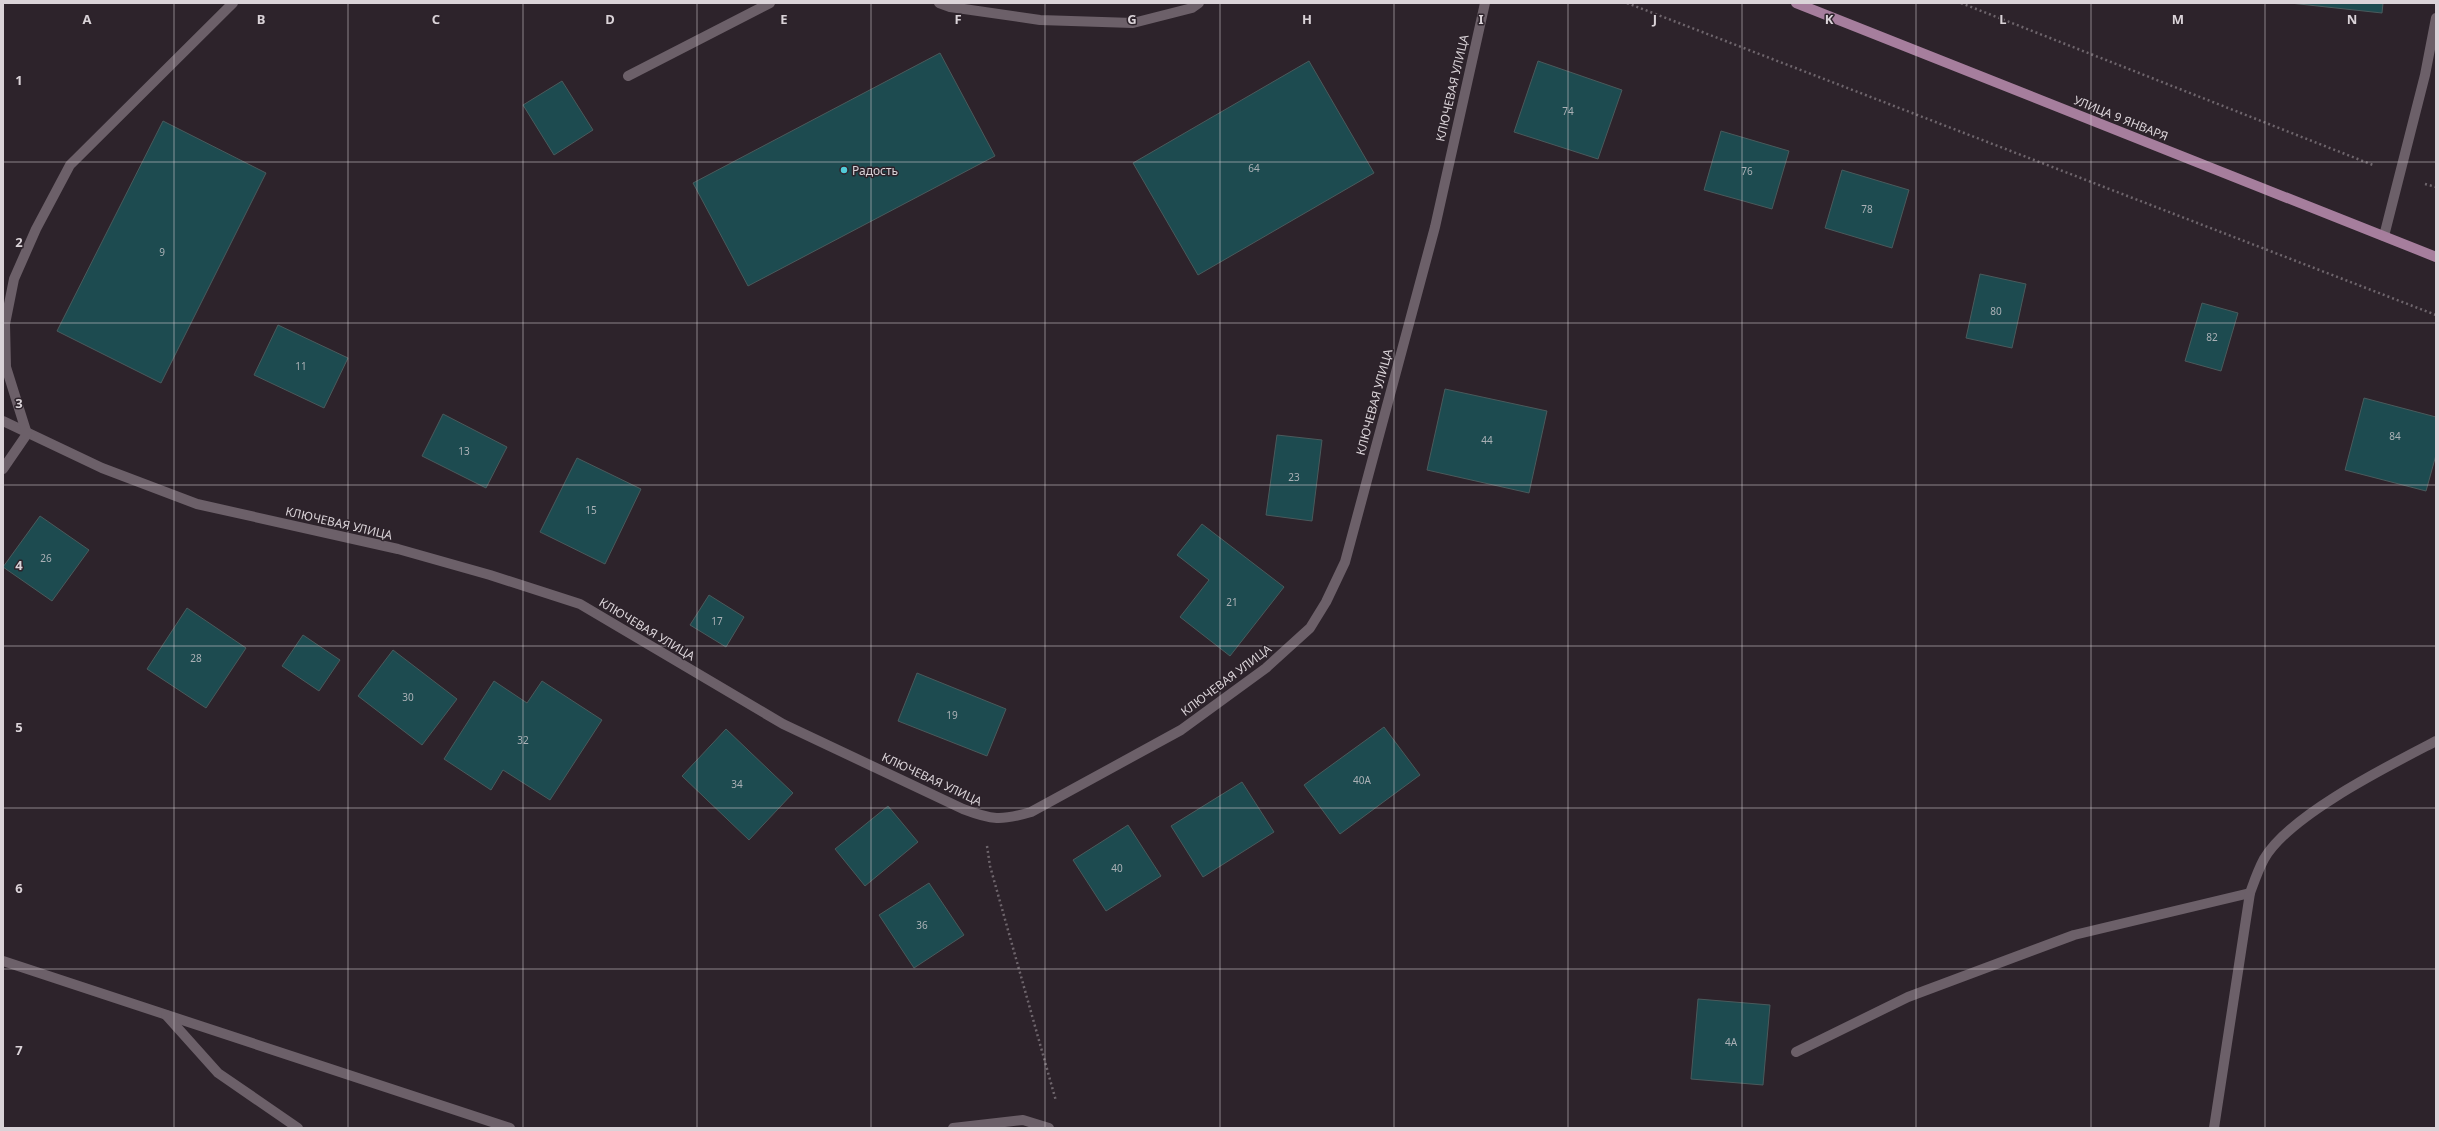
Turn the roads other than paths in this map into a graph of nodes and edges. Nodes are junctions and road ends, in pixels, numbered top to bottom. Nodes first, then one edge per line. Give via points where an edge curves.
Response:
1 (232, 3) edge
2 (770, 3) edge
3 (939, 3) edge
4 (1199, 3) edge
5 (1485, 3) edge
6 (1796, 3) edge
7 (2436, 18) edge
8 (628, 76) dead end
9 (2384, 236) junction
10 (2436, 257) edge
11 (3, 421) edge
12 (27, 434) junction
13 (3, 469) edge
14 (2436, 741) edge
15 (2250, 894) junction
16 (3, 961) edge
17 (166, 1015) junction
18 (1796, 1052) dead end
19 (298, 1128) edge
20 (510, 1128) edge
21 (953, 1128) edge
22 (1049, 1128) edge
23 (2214, 1128) edge

1 - 12 lane via 70,165 36,229 14,279 5,324 6,367
2 - 8 lane
3 - 4 lane via 950,7 1040,20 1133,23 1192,8
5 - 12 lane, КЛЮЧЕВАЯ УЛИЦА via 1430,242 1345,562 1326,602 1310,628 1266,668 1181,730 1031,812 1006,819 984,817 962,809 783,724 580,604 398,549 197,504 102,468
6 - 9 main road, УЛИЦА 9 ЯНВАРЯ
7 - 9 lane via 2425,75
9 - 10 main road, УЛИЦА 9 ЯНВАРЯ
11 - 12 lane, КЛЮЧЕВАЯ УЛИЦА
12 - 13 lane
14 - 15 lane via 2384,768 2294,825 2264,859
15 - 18 lane via 2074,935 1908,997
15 - 23 lane
16 - 17 lane
17 - 19 lane via 218,1073
17 - 20 lane
21 - 22 lane via 1023,1120

